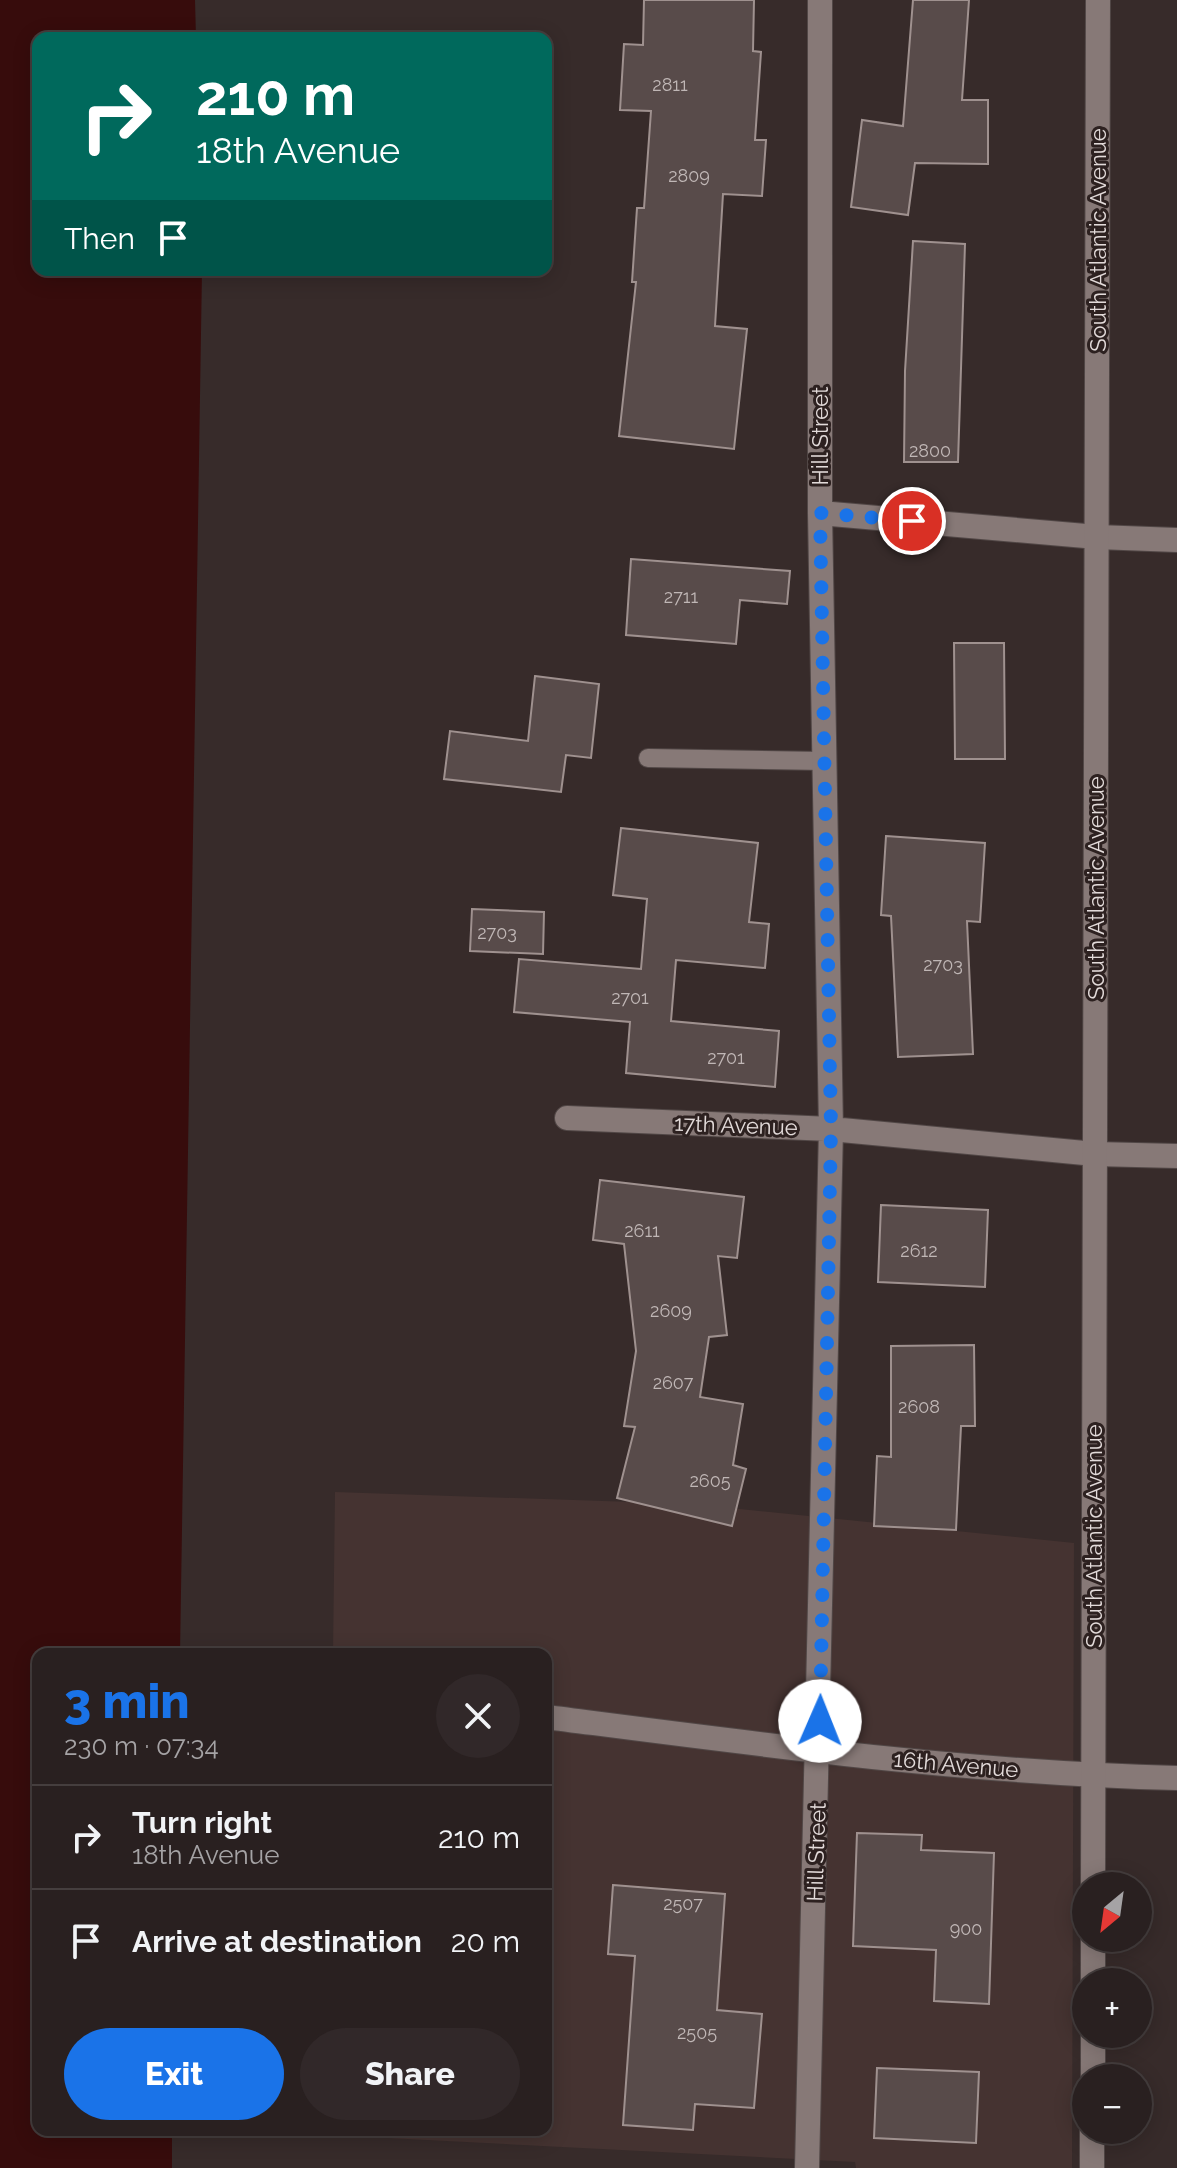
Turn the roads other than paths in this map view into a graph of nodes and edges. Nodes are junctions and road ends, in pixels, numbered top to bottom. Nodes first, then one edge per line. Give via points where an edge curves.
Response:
1 (820, 0) edge
2 (1098, 0) edge
3 (820, 513) junction
4 (1097, 537) junction
5 (1177, 540) edge
6 (648, 758) dead end
7 (824, 761) junction
8 (567, 1118) dead end
9 (831, 1129) junction
10 (1095, 1154) junction
11 (1177, 1156) edge
12 (552, 1718) edge
13 (819, 1752) junction
14 (1094, 1776) junction
15 (1177, 1778) edge
16 (1093, 1872) edge
17 (1092, 2144) edge
18 (807, 2168) edge
19 (1092, 2168) edge

1 - 3 street, Hill Street
2 - 4 street, South Atlantic Avenue
3 - 4 street
3 - 7 street, Hill Street
4 - 5 street
4 - 10 street, South Atlantic Avenue
6 - 7 lane
7 - 9 street, Hill Street
8 - 9 street, 17th Avenue
9 - 10 street, 17th Avenue
9 - 13 street, Hill Street
10 - 11 street, 17th Avenue
10 - 14 street, South Atlantic Avenue
12 - 13 street, 16th Avenue
13 - 14 street, 16th Avenue
13 - 18 street, Hill Street
14 - 15 street, 16th Avenue
14 - 16 street, South Atlantic Avenue
17 - 19 street

